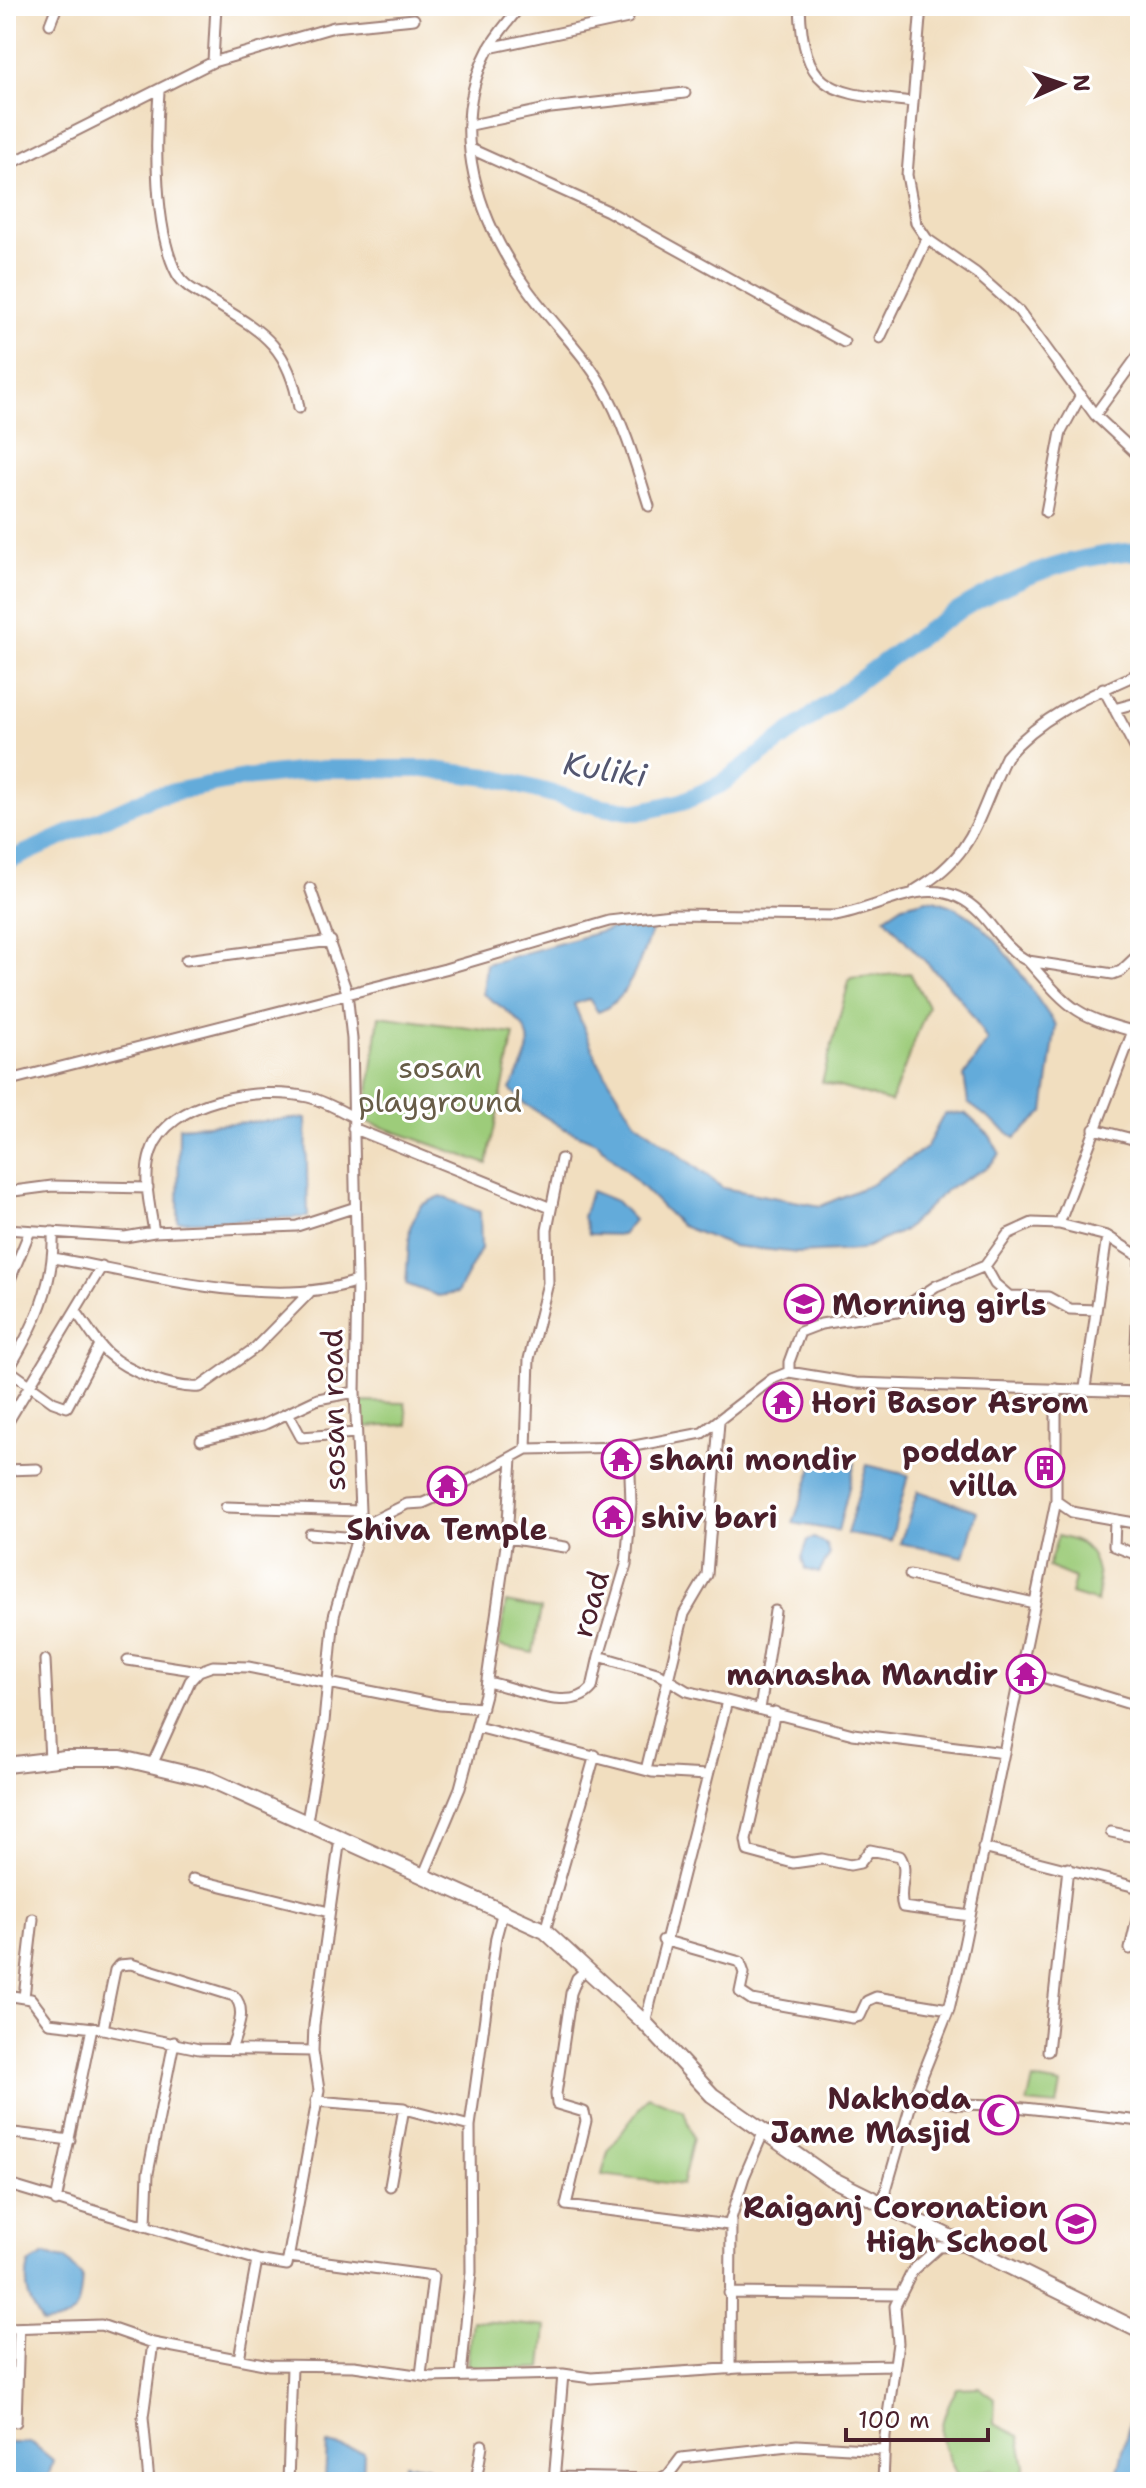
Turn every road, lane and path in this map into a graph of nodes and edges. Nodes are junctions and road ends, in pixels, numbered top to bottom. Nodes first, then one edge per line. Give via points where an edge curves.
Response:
1 (57, 6) edge
2 (216, 6) edge
3 (520, 6) edge
4 (800, 6) edge
5 (921, 6) edge
6 (628, 18) dead end
7 (414, 19) dead end
8 (50, 24) dead end
9 (489, 48) junction
10 (213, 62) junction
11 (159, 92) junction
12 (685, 93) dead end
13 (912, 102) junction
14 (471, 125) junction
15 (471, 149) junction
16 (6, 166) edge
17 (927, 239) junction
18 (880, 338) dead end
19 (844, 342) dead end
20 (1140, 353) edge
21 (1081, 395) junction
22 (299, 408) dead end
23 (1095, 415) junction
24 (1140, 457) edge
25 (649, 506) dead end
26 (1046, 512) dead end
27 (1140, 673) edge
28 (1103, 688) junction
29 (1140, 702) edge
30 (1114, 709) junction
31 (1139, 754) edge
32 (310, 888) dead end
33 (912, 892) junction
34 (331, 941) junction
35 (1140, 953) edge
36 (186, 960) dead end
37 (1028, 961) junction
38 (347, 992) junction
39 (1137, 1032) edge
40 (6, 1081) edge
41 (353, 1122) junction
42 (1094, 1129) junction
43 (1140, 1141) edge
44 (561, 1159) dead end
45 (148, 1188) junction
46 (6, 1192) edge
47 (353, 1208) junction
48 (551, 1208) junction
49 (1059, 1224) junction
50 (6, 1229) edge
51 (30, 1231) junction
52 (53, 1232) junction
53 (154, 1232) junction
54 (1107, 1236) junction
55 (1140, 1257) edge
56 (53, 1258) junction
57 (102, 1266) junction
58 (985, 1266) junction
59 (357, 1281) junction
60 (6, 1289) edge
61 (309, 1293) junction
62 (1096, 1310) junction
63 (77, 1313) junction
64 (100, 1345) junction
65 (7, 1369) edge
66 (789, 1372) junction
67 (30, 1386) junction
68 (1085, 1388) junction
69 (1056, 1389) junction
70 (355, 1392) junction
71 (1139, 1392) edge
72 (288, 1413) junction
73 (719, 1422) junction
74 (6, 1425) edge
75 (356, 1433) junction
76 (201, 1440) dead end
77 (629, 1447) junction
78 (520, 1454) junction
79 (1140, 1457) edge
80 (37, 1469) dead end
81 (6, 1470) edge
82 (1056, 1501) junction
83 (226, 1507) dead end
84 (360, 1511) junction
85 (1115, 1521) junction
86 (1140, 1524) edge
87 (360, 1527) junction
88 (310, 1534) dead end
89 (356, 1538) junction
90 (507, 1538) junction
91 (565, 1547) dead end
92 (1140, 1556) edge
93 (910, 1575) dead end
94 (1034, 1603) junction
95 (775, 1611) dead end
96 (599, 1656) junction
97 (45, 1660) dead end
98 (128, 1660) dead end
99 (1019, 1670) junction
100 (199, 1671) junction
101 (666, 1677) junction
102 (487, 1682) junction
103 (329, 1685) junction
104 (727, 1701) junction
105 (1140, 1707) edge
106 (482, 1708) junction
107 (760, 1709) junction
108 (775, 1712) junction
109 (477, 1727) junction
110 (1004, 1753) junction
111 (595, 1755) junction
112 (50, 1760) junction
113 (6, 1765) edge
114 (152, 1765) junction
115 (646, 1770) junction
116 (707, 1775) junction
117 (307, 1821) junction
118 (1111, 1832) dead end
119 (340, 1838) junction
120 (1140, 1838) edge
121 (983, 1848) junction
122 (1068, 1868) junction
123 (424, 1874) junction
124 (193, 1879) dead end
125 (1140, 1888) edge
126 (1140, 1906) edge
127 (503, 1911) junction
128 (329, 1912) junction
129 (970, 1916) junction
130 (33, 1919) dead end
131 (545, 1931) junction
132 (663, 1940) junction
133 (1130, 1949) dead end
134 (586, 1970) junction
135 (6, 1995) edge
136 (24, 1997) junction
137 (949, 2009) junction
138 (645, 2023) junction
139 (92, 2028) junction
140 (103, 2029) junction
141 (174, 2042) junction
142 (231, 2050) junction
143 (313, 2051) junction
144 (1048, 2051) dead end
145 (917, 2088) junction
146 (316, 2101) junction
147 (404, 2109) junction
148 (1140, 2121) edge
149 (470, 2126) junction
150 (764, 2131) junction
151 (6, 2132) edge
152 (70, 2140) junction
153 (6, 2184) edge
154 (390, 2186) dead end
155 (56, 2201) junction
156 (882, 2204) junction
157 (731, 2221) junction
158 (146, 2224) junction
159 (966, 2246) junction
160 (289, 2257) junction
161 (258, 2260) junction
162 (729, 2293) junction
163 (900, 2295) junction
164 (6, 2328) edge
165 (19, 2328) junction
166 (1140, 2331) edge
167 (153, 2343) junction
168 (239, 2359) junction
169 (895, 2365) junction
170 (292, 2367) junction
171 (730, 2369) junction
172 (563, 2374) junction
173 (421, 2375) junction
174 (461, 2376) junction
175 (16, 2422) dead end
176 (482, 2445) dead end
177 (884, 2450) junction
178 (554, 2479) edge
179 (149, 2482) edge
180 (288, 2482) edge
181 (476, 2482) edge
182 (883, 2482) edge

1 - 8 street
2 - 10 street
3 - 9 street
4 - 13 street via 807,60 824,83 848,93
5 - 13 street
6 - 9 street
7 - 10 street via 321,30
9 - 14 street via 475,84
10 - 11 street
11 - 16 street
11 - 22 street via 163,212 177,274 271,340 292,373
12 - 14 street via 551,108
13 - 17 street via 908,198
14 - 15 street
15 - 19 street via 608,211
15 - 25 street via 484,216 529,290 604,388
17 - 18 street
17 - 21 street via 1019,311
20 - 23 street
21 - 23 street
21 - 26 street via 1061,432
23 - 24 street
27 - 28 street
28 - 30 street
28 - 33 street via 1016,744 960,856
29 - 30 street
30 - 31 street
32 - 34 street, sosan road
33 - 37 street via 939,890 958,896
33 - 38 street via 835,916 672,914 609,921
34 - 36 street
34 - 38 street, sosan road
35 - 37 street via 1113,974
37 - 39 street via 1078,1013
38 - 40 street
38 - 41 street, sosan road
39 - 42 street
41 - 45 street via 320,1101 291,1094 232,1096 171,1122 153,1146
41 - 47 street, sosan road
41 - 48 street
42 - 43 street
42 - 49 street
44 - 48 street
45 - 46 street via 52,1186
45 - 53 street
47 - 53 street via 297,1226
47 - 59 street, sosan road
48 - 78 street via 548,1283 532,1343
49 - 54 street
49 - 58 street via 1032,1223 1008,1234
50 - 51 street
51 - 52 street
51 - 60 street
52 - 53 street via 125,1237
52 - 56 street
54 - 55 street
54 - 62 street
55 - 71 street
56 - 57 street
56 - 65 street via 37,1317
57 - 61 street via 228,1287
57 - 63 street
58 - 62 street via 1009,1296 1048,1297 1070,1309
58 - 66 street via 936,1286 897,1312 800,1332
59 - 61 street
59 - 70 street, sosan road
61 - 64 street via 255,1348 200,1387 138,1371
62 - 68 street
63 - 64 street
63 - 67 street
64 - 67 street via 67,1407
65 - 67 street
66 - 69 street via 856,1383
66 - 73 street via 772,1379
67 - 74 street
68 - 69 street
68 - 71 street
69 - 82 street
70 - 72 street via 318,1399
70 - 75 street, sosan road
71 - 79 street
72 - 75 street via 301,1437
72 - 76 street via 252,1429
73 - 77 street via 702,1433
73 - 101 street via 707,1575 686,1606
75 - 84 street, sosan road
77 - 78 street
77 - 96 street, road via 628,1554
78 - 87 street via 448,1492 407,1504
78 - 90 street
80 - 81 street
82 - 85 street via 1072,1512
82 - 94 street
83 - 84 street
84 - 87 street, sosan road
85 - 86 street
85 - 92 street via 1114,1546
87 - 89 street, sosan road
88 - 89 street
89 - 103 street, sosan road via 334,1616
90 - 91 street
90 - 102 street
93 - 94 street
94 - 99 street
95 - 107 street
96 - 101 street, road
96 - 102 street via 592,1688 576,1700
97 - 112 street
98 - 100 street
99 - 105 street
99 - 110 street
100 - 103 street via 248,1667
100 - 114 street via 186,1688
101 - 104 street, road via 687,1691
101 - 115 street
102 - 106 street
103 - 106 street
103 - 117 street, sosan road
104 - 107 street, road
104 - 116 street
106 - 109 street
107 - 108 street, road
108 - 110 street, road via 853,1734
108 - 129 street via 746,1840 748,1851 793,1863 822,1859 850,1865 860,1863 870,1850 891,1853 905,1865 903,1907
109 - 111 street
109 - 123 street via 460,1788
110 - 121 street
111 - 115 street
111 - 131 street
112 - 113 main road
112 - 114 main road via 95,1757
114 - 117 main road via 209,1779
115 - 116 street
116 - 132 street
117 - 119 main road
118 - 120 street
119 - 123 main road
119 - 128 street
121 - 122 street
121 - 129 street
122 - 125 street
122 - 144 street
123 - 127 main road
124 - 128 street
126 - 133 street
127 - 131 main road
127 - 149 street
128 - 143 street
129 - 137 street
130 - 136 street
131 - 134 main road
132 - 137 street via 740,1962 740,1992 752,2000 853,2018 876,1997
132 - 138 street
134 - 138 main road
134 - 157 street via 571,1993 556,2094 557,2104 584,2112 586,2121 566,2205 711,2224
135 - 136 street
136 - 139 street via 38,2004 49,2023
137 - 145 street
138 - 150 main road via 712,2095
139 - 140 street
139 - 152 street
140 - 141 street
140 - 142 street via 115,1970 131,1964 234,1996 241,2014
141 - 142 street
141 - 158 street via 151,2155
142 - 143 street
143 - 146 street via 320,2080
145 - 148 street via 930,2099 958,2104
145 - 156 street
146 - 147 street
146 - 160 street
147 - 149 street
147 - 154 street
149 - 174 street via 471,2272
150 - 156 main road via 830,2178
150 - 157 street
151 - 152 street
152 - 155 street
153 - 155 street
155 - 158 street
156 - 159 main road
157 - 162 street
158 - 161 street
159 - 163 street via 939,2247 913,2270
159 - 166 main road
160 - 161 street via 287,2265
160 - 173 street via 433,2276
161 - 168 street
162 - 163 street
162 - 171 street
163 - 169 street via 895,2306
164 - 165 street
165 - 167 street via 101,2325
165 - 175 street
167 - 168 street
167 - 179 street via 143,2417
168 - 170 street
169 - 171 street
169 - 177 street
170 - 173 street via 324,2364
170 - 180 street
171 - 172 street via 591,2378
172 - 174 street
172 - 178 street
173 - 174 street
176 - 181 street
177 - 178 street via 797,2445 724,2451 681,2458 659,2479
177 - 182 street

